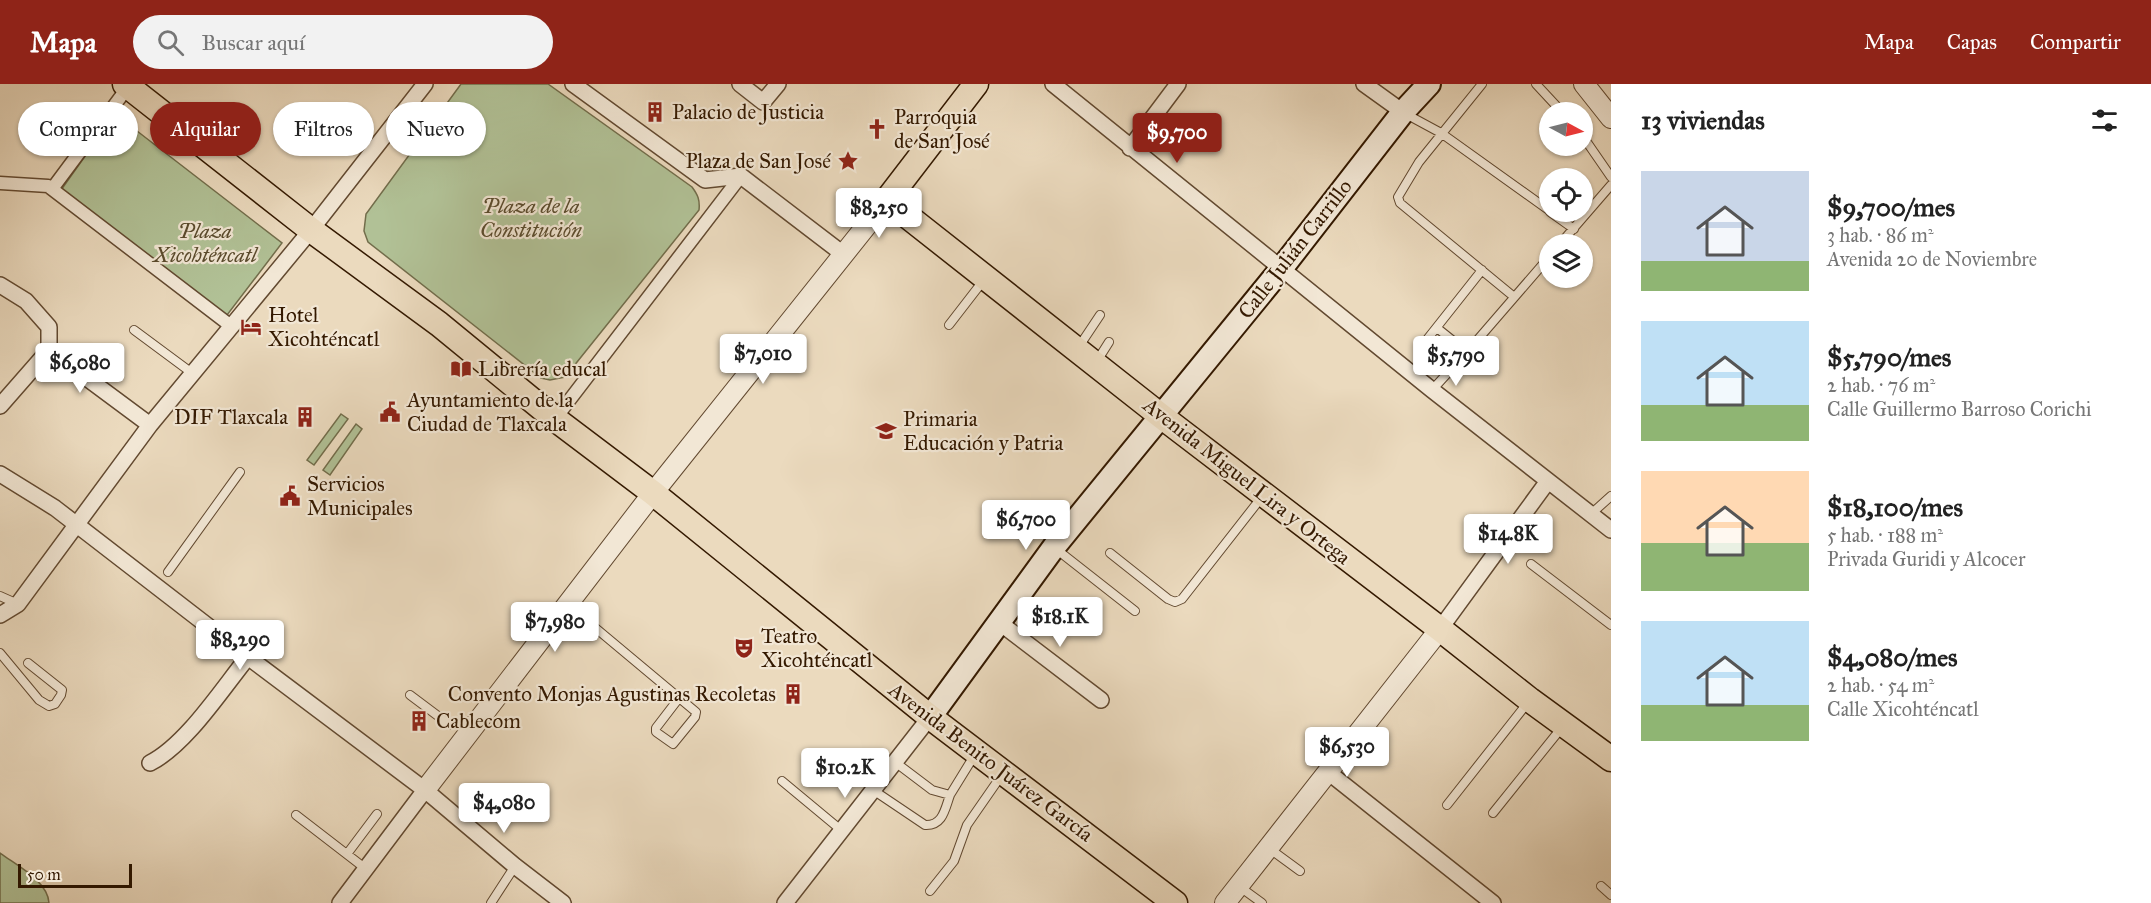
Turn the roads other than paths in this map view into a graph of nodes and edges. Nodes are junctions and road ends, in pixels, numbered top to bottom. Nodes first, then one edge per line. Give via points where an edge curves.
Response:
1 (425, 84) edge
2 (573, 84) edge
3 (740, 84) edge
4 (778, 84) edge
5 (976, 84) edge
6 (1053, 84) edge
7 (1178, 84) edge
8 (1364, 84) edge
9 (1430, 84) edge
10 (1482, 84) edge
11 (1536, 84) edge
12 (1584, 84) edge
13 (127, 85) edge
14 (1553, 102) edge
15 (1403, 112) junction
16 (1611, 118) edge
17 (1441, 133) junction
18 (1130, 148) junction
19 (1593, 151) edge
20 (741, 176) junction
21 (1611, 177) edge
22 (0, 183) edge
23 (1611, 185) edge
24 (52, 189) junction
25 (887, 200) junction
26 (1539, 203) edge
27 (1565, 222) edge
28 (1574, 229) junction
29 (311, 230) junction
30 (1569, 234) edge
31 (843, 254) junction
32 (1539, 268) edge
33 (1281, 269) junction
34 (1482, 270) junction
35 (986, 277) junction
36 (0, 285) edge
37 (1513, 296) junction
38 (1100, 315) dead end
39 (948, 325) dead end
40 (231, 326) junction
41 (1437, 328) junction
42 (134, 330) dead end
43 (1109, 342) dead end
44 (49, 350) junction
45 (1467, 352) junction
46 (1086, 356) junction
47 (1452, 369) junction
48 (192, 373) junction
49 (1432, 390) junction
50 (0, 406) edge
51 (1161, 416) junction
52 (555, 419) junction
53 (150, 425) junction
54 (240, 472) dead end
55 (0, 474) edge
56 (1548, 482) junction
57 (653, 493) junction
58 (1264, 494) junction
59 (1611, 496) edge
60 (1591, 514) junction
61 (77, 524) junction
62 (1611, 530) edge
63 (1054, 547) junction
64 (1110, 553) dead end
65 (1531, 564) dead end
66 (168, 572) dead end
67 (0, 596) edge
68 (18, 604) junction
69 (568, 605) junction
70 (1135, 611) dead end
71 (0, 615) edge
72 (1000, 623) junction
73 (1611, 625) edge
74 (1440, 629) junction
75 (0, 653) edge
76 (248, 657) junction
77 (28, 663) dead end
78 (410, 695) dead end
79 (678, 698) junction
80 (1101, 700) dead end
81 (1530, 700) junction
82 (930, 717) junction
83 (450, 725) dead end
84 (1564, 725) junction
85 (977, 752) junction
86 (1611, 759) edge
87 (895, 762) junction
88 (150, 763) dead end
89 (1328, 772) junction
90 (1004, 773) junction
91 (782, 782) dead end
92 (425, 790) junction
93 (873, 790) junction
94 (950, 795) junction
95 (1447, 805) dead end
96 (1493, 813) dead end
97 (377, 814) dead end
98 (296, 815) dead end
99 (841, 830) junction
100 (1270, 849) junction
101 (347, 854) junction
102 (515, 866) junction
103 (366, 869) junction
104 (1300, 871) dead end
105 (1239, 886) junction
106 (1601, 886) dead end
107 (930, 891) dead end
108 (1611, 895) edge
109 (787, 902) edge
110 (340, 903) edge
111 (491, 903) edge
112 (563, 903) edge
113 (1175, 903) edge
114 (1225, 903) edge
115 (1262, 903) edge
116 (1494, 903) edge

1 - 29 street
2 - 20 street via 705,180
3 - 4 street via 763,102
5 - 25 main road
6 - 18 street
7 - 18 street
8 - 15 street
9 - 15 main road, Calle Julián Carrillo
10 - 17 lane
11 - 14 lane
12 - 16 street
13 - 24 street
13 - 29 main road
15 - 17 lane
15 - 33 main road, Calle Julián Carrillo
17 - 26 lane
17 - 34 lane via 1398,197 1400,203
18 - 33 street
19 - 21 lane
20 - 31 street
20 - 52 street
22 - 24 street
23 - 28 lane
24 - 40 street
25 - 31 street
25 - 35 main road, Avenida Miguel Lira y Ortega
27 - 28 lane
28 - 30 lane
29 - 40 street
29 - 52 main road via 430,317
31 - 57 street
32 - 37 lane
33 - 49 street
33 - 51 main road, Calle Julián Carrillo
34 - 37 lane
34 - 41 lane
35 - 39 lane
35 - 46 main road, Avenida Miguel Lira y Ortega
36 - 44 street via 26,301 48,327
37 - 45 lane
38 - 46 lane
40 - 48 street
41 - 45 lane
41 - 47 lane via 1424,347
42 - 48 lane
43 - 46 lane
44 - 50 street
44 - 53 street
45 - 47 lane
46 - 51 main road, Avenida Miguel Lira y Ortega
47 - 49 lane
48 - 53 street
49 - 56 street
51 - 58 main road, Avenida Miguel Lira y Ortega
51 - 63 main road, Calle Julián Carrillo
52 - 57 main road, Avenida Benito Juárez García
53 - 61 street
54 - 66 lane
55 - 61 street
56 - 60 street
56 - 74 street
57 - 69 street
57 - 82 main road, Avenida Benito Juárez García
58 - 64 lane via 1176,602
58 - 74 main road, Avenida Miguel Lira y Ortega
59 - 60 lane
60 - 62 street
61 - 68 street
61 - 76 street via 160,584
63 - 70 lane
63 - 72 main road, Calle Julián Carrillo
65 - 73 lane
67 - 68 lane
68 - 71 street
69 - 79 lane
69 - 92 street via 462,734
72 - 80 street
72 - 82 main road, Calle Julián Carrillo
74 - 81 main road, Avenida Miguel Lira y Ortega
74 - 89 street
75 - 77 lane via 39,700 49,706 55,704 62,690
76 - 88 street via 182,739
76 - 92 street
78 - 83 lane
79 - 79 lane via 696,712 673,744 669,744 656,728
81 - 84 main road, Avenida Miguel Lira y Ortega
81 - 95 lane
82 - 85 main road, Avenida Benito Juárez García
82 - 87 street
84 - 86 main road, Avenida Miguel Lira y Ortega
84 - 96 lane
85 - 90 main road, Avenida Benito Juárez García
85 - 94 lane
87 - 93 street
87 - 94 lane via 932,790
89 - 100 street
89 - 116 street
90 - 107 lane via 967,825 954,861
90 - 113 main road, Avenida Benito Juárez García
91 - 99 lane
92 - 102 street
92 - 103 street
93 - 94 lane via 925,825 938,823
93 - 99 street
97 - 101 lane
98 - 101 lane
99 - 109 street
100 - 104 lane
100 - 105 street
101 - 103 lane
102 - 111 lane
102 - 112 street
103 - 110 street
105 - 114 street
105 - 115 lane
106 - 108 lane

